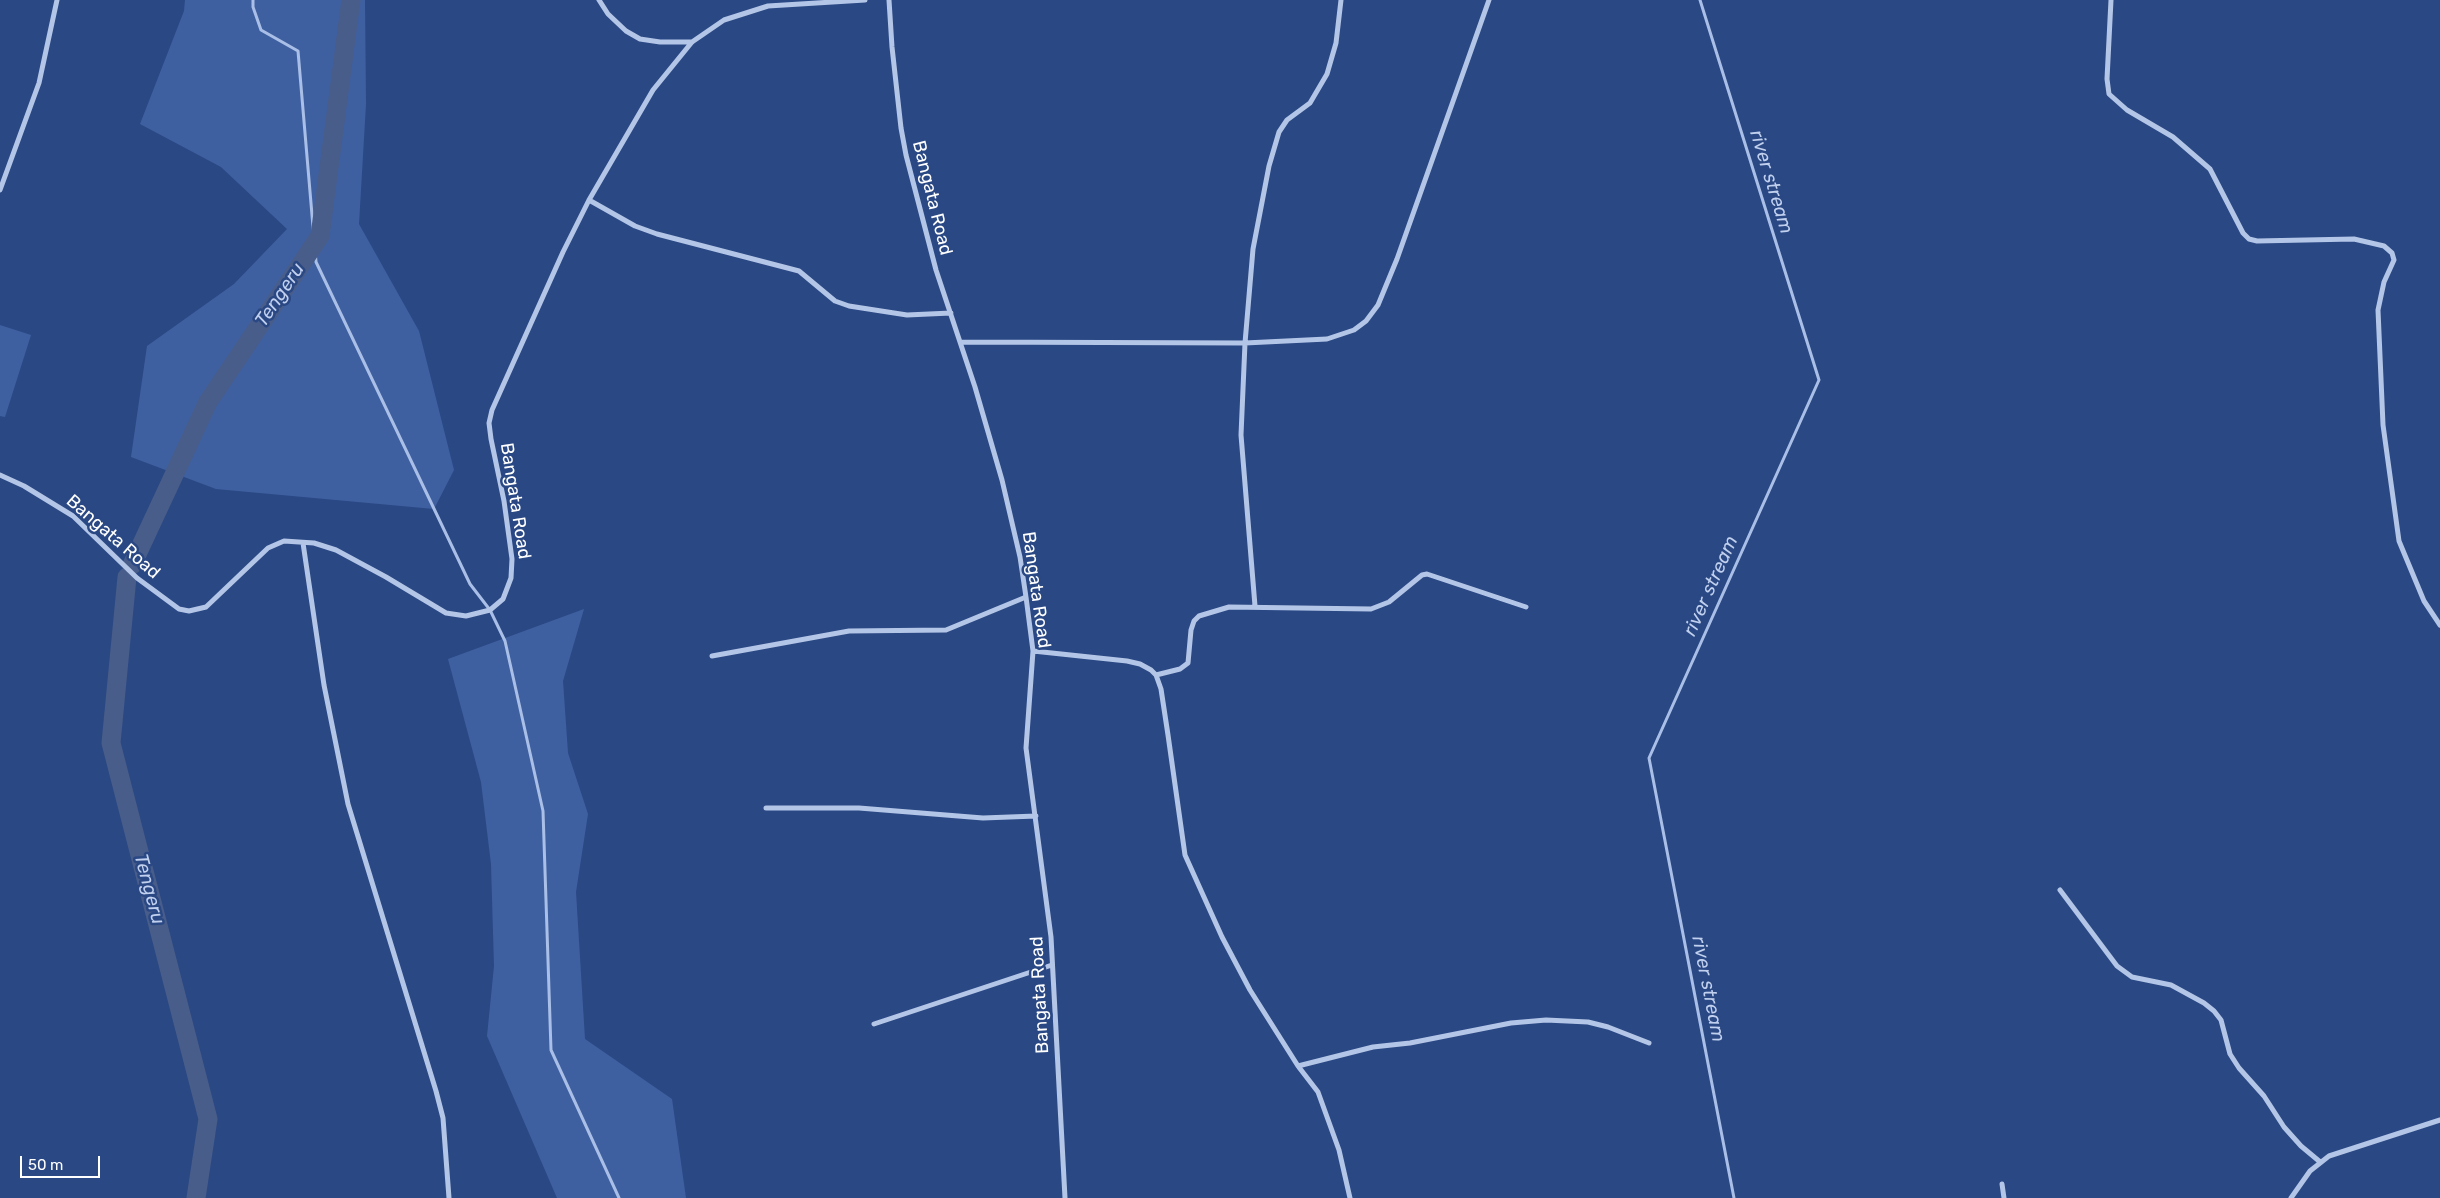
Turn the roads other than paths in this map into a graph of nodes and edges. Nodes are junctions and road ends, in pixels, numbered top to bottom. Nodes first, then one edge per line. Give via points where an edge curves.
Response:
1 (57, 0) edge
2 (599, 0) edge
3 (865, 0) edge
4 (889, 0) edge
5 (1341, 0) edge
6 (1489, 0) edge
7 (2111, 0) edge
8 (692, 42) junction
9 (0, 190) edge
10 (589, 200) junction
11 (951, 313) junction
12 (960, 342) junction
13 (1245, 343) junction
14 (0, 475) edge
15 (303, 543) junction
16 (1026, 597) junction
17 (1255, 606) junction
18 (1526, 606) dead end
19 (2440, 625) edge
20 (1033, 651) junction
21 (712, 656) dead end
22 (1156, 675) junction
23 (766, 808) dead end
24 (1036, 816) junction
25 (2060, 890) dead end
26 (1052, 965) junction
27 (874, 1024) dead end
28 (1649, 1043) dead end
29 (1298, 1066) junction
30 (2440, 1120) edge
31 (2319, 1162) junction
32 (2002, 1184) dead end
33 (448, 1198) edge
34 (1065, 1198) edge
35 (1350, 1198) edge
36 (2004, 1198) edge
37 (2291, 1198) edge

1 - 9 street via 39,83
2 - 8 street via 608,14 640,39
3 - 8 street, Bangata Road via 768,6 724,20
4 - 11 street, Bangata Road via 901,128 936,270
5 - 13 street via 1336,43 1326,74 1310,103 1287,120 1279,132 1269,166 1253,249
6 - 13 street via 1397,259 1378,305 1366,322 1334,337
7 - 19 street via 2109,94 2128,110 2173,136 2210,169 2249,239 2354,239 2384,246 2392,253 2394,260 2384,282 2378,310 2384,434 2399,541 2424,600
8 - 10 street, Bangata Road via 652,90
10 - 11 street via 635,226 657,234 799,271 835,301 849,306 907,315
10 - 15 street, Bangata Road via 492,410 489,423 512,558 511,578 504,599 479,614 446,613 336,550
11 - 12 street, Bangata Road
12 - 13 street
12 - 16 street, Bangata Road via 1002,480
13 - 17 street via 1241,435
14 - 15 street, Bangata Road via 73,516 137,578 179,609 196,610 209,604 268,548 284,541
15 - 33 street via 323,676 348,804 443,1118
16 - 20 street, Bangata Road
16 - 21 street via 946,630 849,631
17 - 18 street via 1371,609 1390,602 1422,574
17 - 22 street via 1229,607 1199,616 1191,630 1188,663 1180,669
20 - 22 street via 1127,661
20 - 24 street, Bangata Road via 1026,748
22 - 29 street via 1161,689 1185,855 1241,973
23 - 24 street via 859,808 983,818
24 - 26 street, Bangata Road
25 - 31 street via 2117,966 2132,977 2171,985 2204,1002 2214,1011 2221,1020 2230,1054 2239,1068 2264,1096 2284,1127
26 - 27 street
26 - 34 street, Bangata Road
28 - 29 street via 1588,1022 1546,1020 1511,1023 1374,1048
29 - 35 street via 1318,1092 1339,1150
30 - 31 street
31 - 37 street
32 - 36 street

